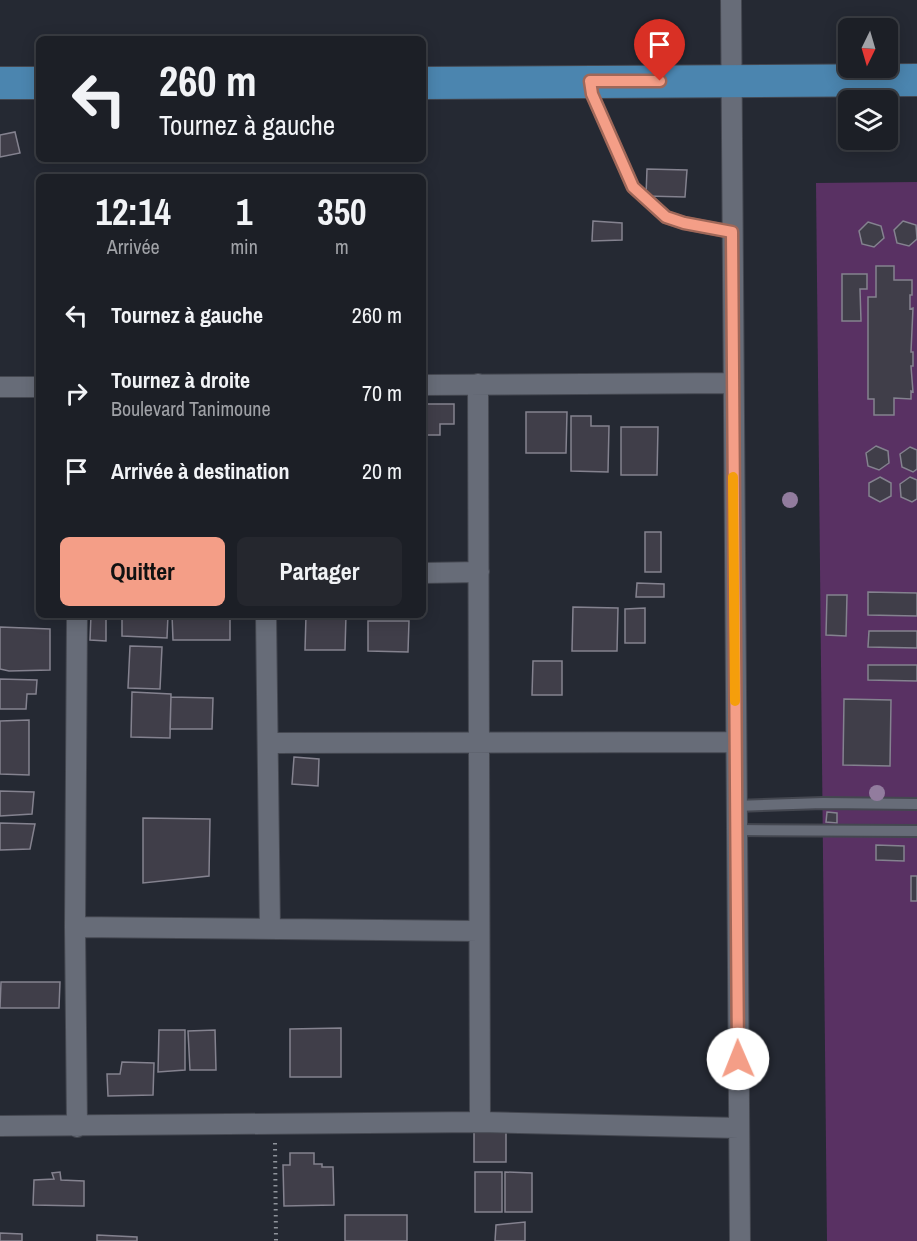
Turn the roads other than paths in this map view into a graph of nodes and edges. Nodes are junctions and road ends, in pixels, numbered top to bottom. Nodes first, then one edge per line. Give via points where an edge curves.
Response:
1 (731, 0) edge
2 (730, 80) junction
3 (917, 80) edge
4 (590, 81) junction
5 (0, 82) edge
6 (36, 83) edge
7 (426, 83) edge
8 (732, 232) junction
9 (733, 383) junction
10 (478, 384) junction
11 (426, 385) edge
12 (0, 387) edge
13 (36, 387) edge
14 (479, 572) junction
15 (426, 573) edge
16 (77, 618) edge
17 (266, 618) edge
18 (735, 742) junction
19 (268, 743) junction
20 (479, 743) junction
21 (917, 804) edge
22 (736, 806) junction
23 (736, 830) junction
24 (917, 831) edge
25 (75, 927) junction
26 (270, 929) junction
27 (479, 931) junction
28 (480, 1122) junction
29 (0, 1126) edge
30 (77, 1126) junction
31 (739, 1128) junction
32 (740, 1241) edge

1 - 2 street
2 - 3 main road
2 - 4 main road
2 - 8 street
4 - 7 main road
4 - 8 lane via 592,94 633,187 666,217
5 - 6 main road
8 - 9 street
9 - 10 street
9 - 18 street
10 - 11 street
10 - 14 street
12 - 13 street
14 - 15 street
14 - 20 street
16 - 25 street
17 - 19 street
18 - 20 street
18 - 22 street
19 - 20 street
19 - 26 street
20 - 27 street
21 - 22 lane
22 - 23 street
23 - 24 lane
23 - 31 street
25 - 26 street
25 - 30 street
26 - 27 street
27 - 28 street
28 - 30 street
28 - 31 street
29 - 30 street
31 - 32 street

